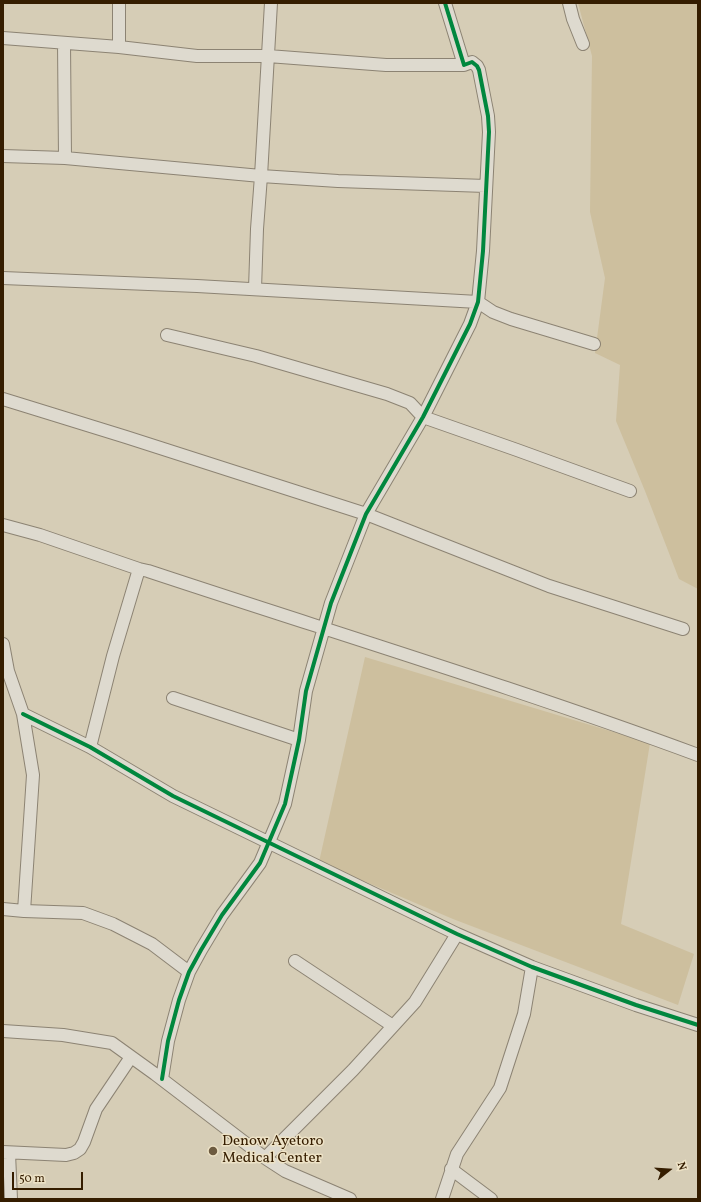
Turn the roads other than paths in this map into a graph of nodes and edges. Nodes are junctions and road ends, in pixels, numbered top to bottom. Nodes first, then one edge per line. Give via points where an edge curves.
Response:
1 (118, 3) edge
2 (271, 3) edge
3 (445, 3) edge
4 (569, 3) edge
5 (3, 38) edge
6 (64, 43) junction
7 (583, 44) dead end
8 (118, 47) junction
9 (268, 56) junction
10 (464, 65) junction
11 (3, 156) edge
12 (64, 158) junction
13 (261, 176) junction
14 (486, 186) junction
15 (3, 278) edge
16 (255, 289) junction
17 (478, 302) junction
18 (167, 335) dead end
19 (594, 344) dead end
20 (3, 399) edge
21 (423, 417) junction
22 (630, 491) dead end
23 (366, 514) junction
24 (3, 525) edge
25 (139, 569) junction
26 (325, 628) junction
27 (683, 629) dead end
28 (3, 644) edge
29 (173, 698) dead end
30 (23, 714) junction
31 (299, 740) junction
32 (90, 747) junction
33 (698, 755) edge
34 (269, 842) junction
35 (3, 909) edge
36 (24, 911) junction
37 (458, 934) junction
38 (295, 961) dead end
39 (532, 966) junction
40 (189, 972) junction
41 (698, 1025) edge
42 (393, 1026) junction
43 (3, 1031) edge
44 (131, 1057) junction
45 (162, 1079) junction
46 (6, 1153) edge
47 (264, 1158) junction
48 (451, 1169) junction
49 (11, 1199) edge
50 (350, 1199) edge
51 (442, 1199) edge
52 (491, 1199) edge

1 - 8 street
2 - 9 street
3 - 10 street
4 - 7 street
5 - 6 street
6 - 8 street
6 - 12 street
8 - 9 street via 197,56
9 - 10 street via 386,65
9 - 13 street
10 - 14 street via 472,62 477,66 482,82 489,132
11 - 12 street
12 - 13 street
13 - 14 street
13 - 16 street
14 - 17 street
15 - 16 street
16 - 17 street
17 - 19 street via 510,319
17 - 21 street via 470,324
18 - 21 street via 256,356 387,394 410,403
20 - 23 street
21 - 22 street
21 - 23 street
23 - 26 street via 331,603
23 - 27 street via 549,586
24 - 25 street
25 - 26 street
25 - 32 street
26 - 31 street via 306,691
26 - 33 street
28 - 30 street via 8,671
29 - 31 street
30 - 32 street
30 - 36 street via 33,775
31 - 34 street via 285,804
32 - 34 street via 172,796
34 - 37 street
34 - 40 street via 260,863 222,915
35 - 36 street
36 - 40 street via 83,913 113,924 152,944
37 - 39 street
37 - 42 street via 415,1002
38 - 42 street
39 - 41 street
39 - 48 street via 524,1014 500,1088
40 - 45 street via 168,1041
42 - 47 street via 353,1070
43 - 44 street via 63,1035 112,1043
44 - 45 street
44 - 46 street via 96,1110 80,1149 66,1155
45 - 47 street
46 - 49 street
47 - 50 street via 285,1171
48 - 51 street
48 - 52 street

